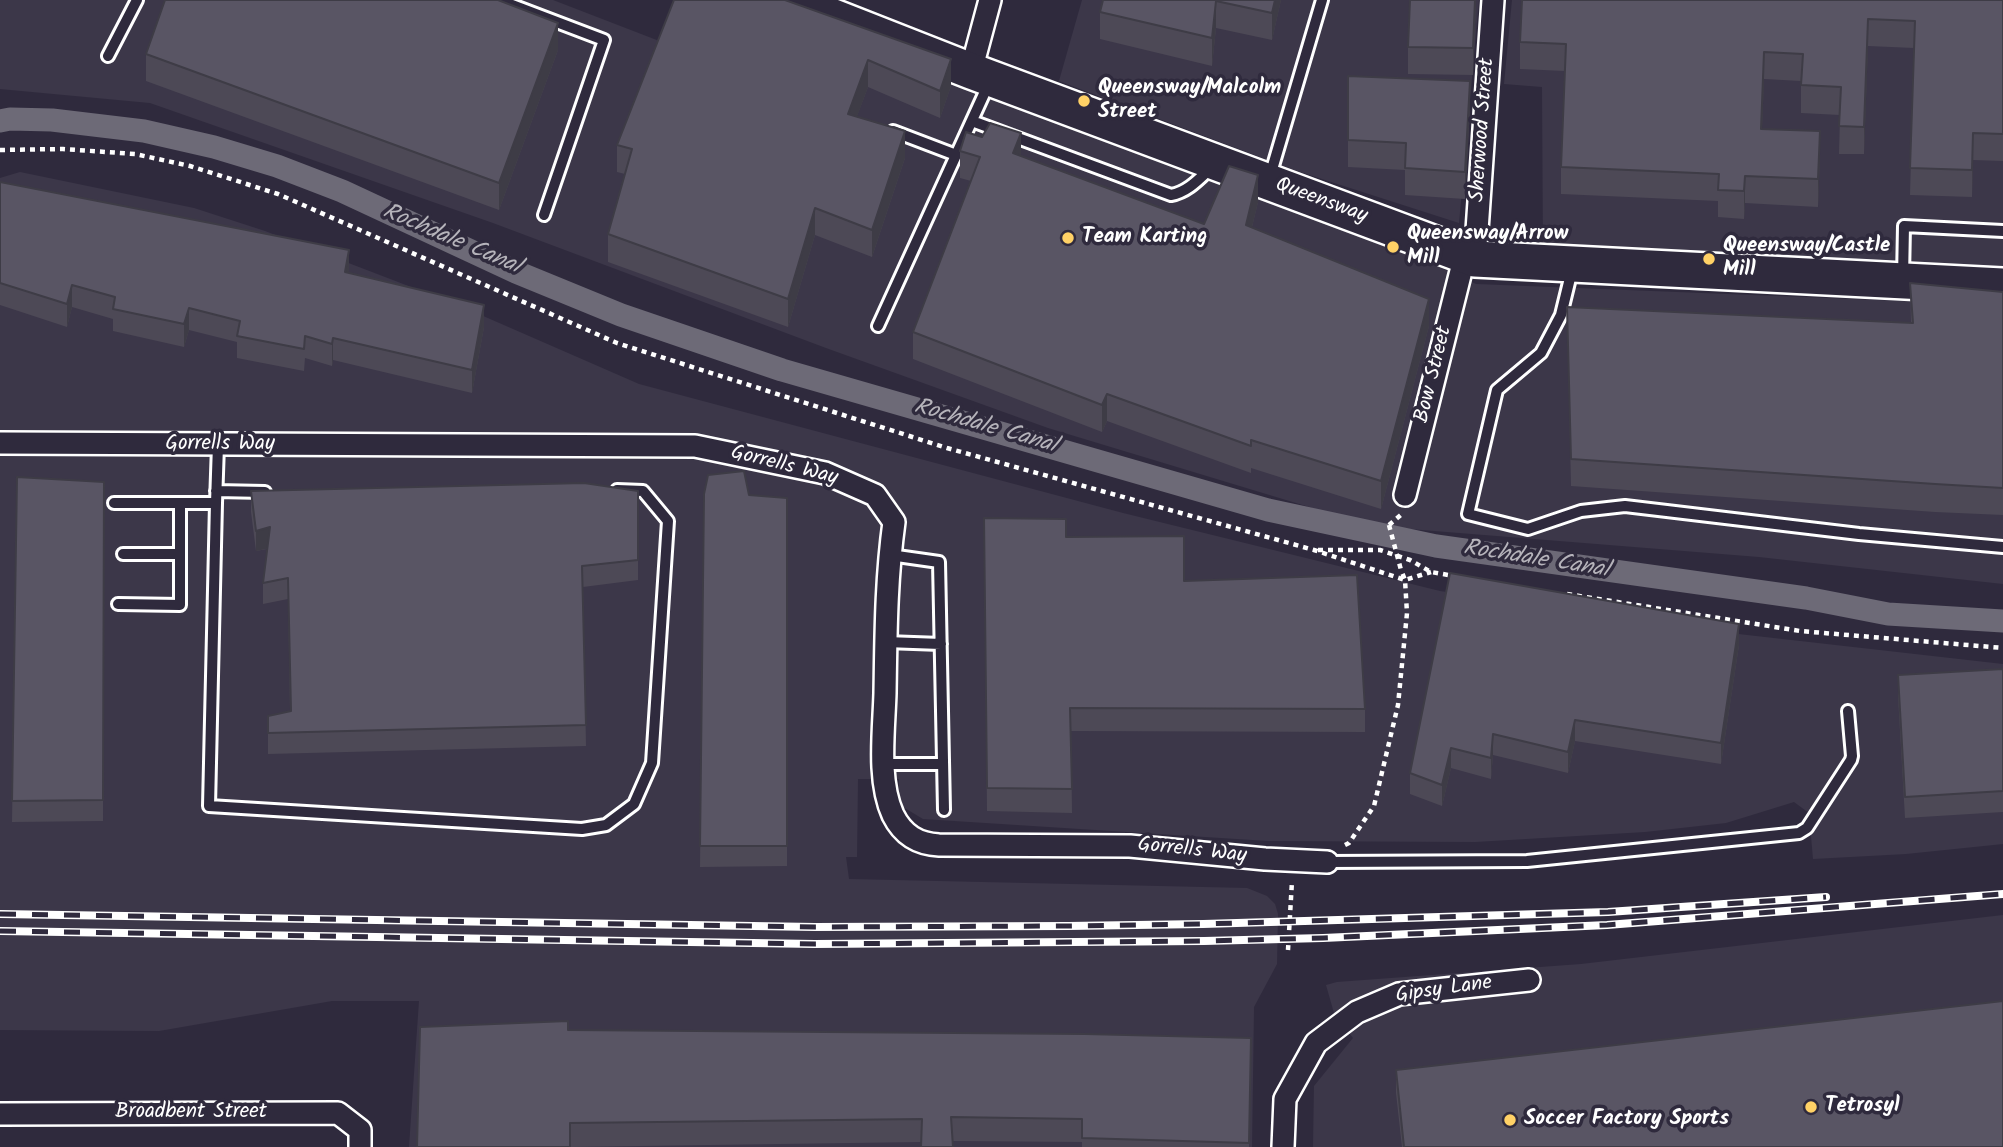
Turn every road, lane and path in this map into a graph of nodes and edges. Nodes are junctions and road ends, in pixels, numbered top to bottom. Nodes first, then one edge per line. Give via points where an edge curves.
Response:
1 (137, 0) edge
2 (499, 0) edge
3 (790, 0) edge
4 (990, 0) edge
5 (1322, 0) edge
6 (1493, 0) edge
7 (836, 8) edge
8 (108, 56) dead end
9 (981, 74) junction
10 (972, 121) junction
11 (887, 129) edge
12 (0, 150) edge
13 (956, 155) junction
14 (1217, 163) junction
15 (1268, 182) junction
16 (544, 215) dead end
17 (2003, 231) edge
18 (1470, 257) junction
19 (1573, 264) junction
20 (1903, 281) junction
21 (2003, 286) edge
22 (878, 326) dead end
23 (0, 443) edge
24 (218, 445) junction
25 (608, 489) edge
26 (216, 491) junction
27 (274, 493) edge
28 (1405, 495) dead end
29 (114, 503) dead end
30 (216, 503) junction
31 (180, 504) junction
32 (1389, 525) dead end
33 (2003, 547) edge
34 (1314, 550) junction
35 (123, 554) dead end
36 (179, 555) junction
37 (890, 555) junction
38 (1431, 572) junction
39 (1458, 577) edge
40 (1405, 580) junction
41 (1554, 592) edge
42 (118, 604) dead end
43 (886, 642) junction
44 (941, 643) junction
45 (2003, 648) edge
46 (1848, 711) dead end
47 (883, 764) junction
48 (943, 764) junction
49 (944, 810) dead end
50 (1333, 854) junction
51 (1293, 859) junction
52 (1288, 950) dead end
53 (1529, 980) dead end
54 (0, 1114) edge
55 (360, 1147) edge
56 (1283, 1147) edge

1 - 8 lane
2 - 16 lane via 604,40
3 - 7 main road, Queensway
4 - 9 street
5 - 15 lane
6 - 18 street, Sherwood Street
7 - 9 main road, Queensway
9 - 10 lane
9 - 14 main road, Queensway
10 - 13 lane
10 - 14 lane via 1171,195 1189,188
11 - 13 lane
12 - 34 path via 135,154 190,166 278,194 617,343 947,447
13 - 22 lane
14 - 15 main road, Queensway
15 - 18 main road, Queensway
17 - 20 lane via 1904,226
18 - 19 main road, Queensway
18 - 28 street, Bow Street
19 - 20 main road, Queensway
19 - 33 lane via 1561,315 1541,353 1497,390 1468,514 1528,530 1581,511 1625,506
20 - 21 main road, Queensway
23 - 24 street, Gorrells Way
24 - 26 lane
24 - 37 street, Gorrells Way via 695,446 825,473 875,495 894,522
25 - 30 lane via 643,491 668,521 652,763 634,804 606,825 582,829 209,806
26 - 27 lane
26 - 30 lane
29 - 31 lane
30 - 31 lane
31 - 36 lane
32 - 40 path, bridge
34 - 38 path via 1380,550
34 - 40 path
35 - 36 lane
36 - 42 lane via 180,605
37 - 43 street, Gorrells Way
37 - 44 lane via 939,562
38 - 39 path
38 - 40 path
40 - 50 path via 1407,613 1398,705 1374,806 1349,843
41 - 45 path via 1800,631
43 - 44 lane
43 - 47 street, Gorrells Way
44 - 48 lane
46 - 50 lane via 1852,756 1807,828 1799,833 1527,861
47 - 48 lane
47 - 51 street, Gorrells Way via 894,816 908,835 926,844 1130,846
48 - 49 lane
50 - 51 street, Gorrells Way
51 - 52 path
53 - 56 street, Gipsy Lane via 1399,994 1357,1012 1316,1044 1285,1099
54 - 55 street, Broadbent Street via 338,1113 360,1130

